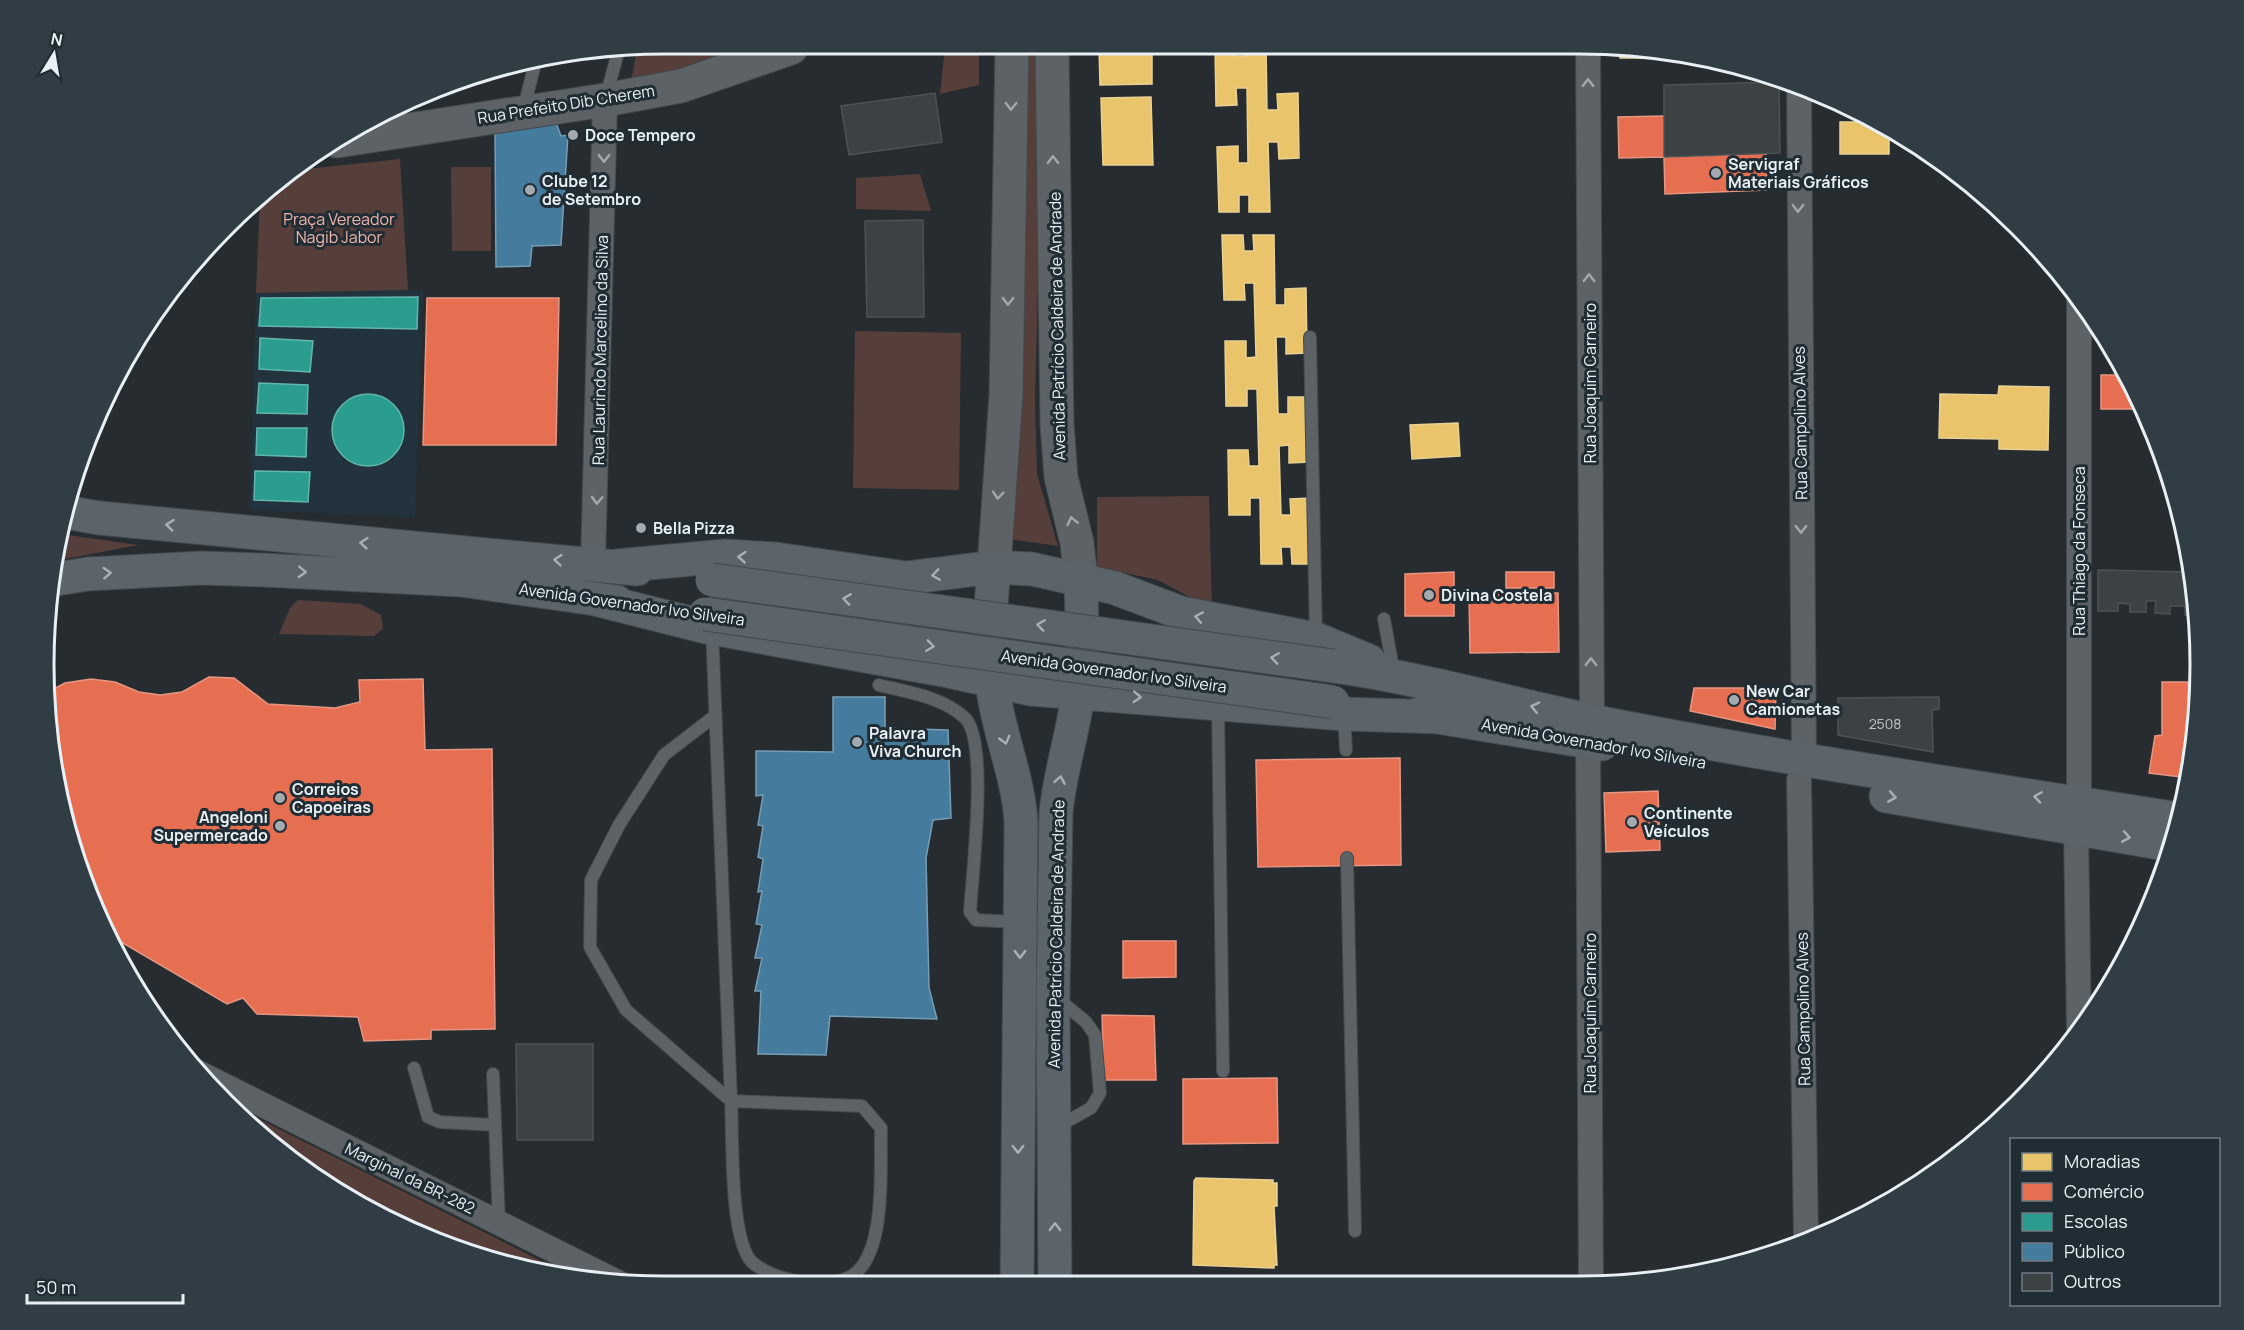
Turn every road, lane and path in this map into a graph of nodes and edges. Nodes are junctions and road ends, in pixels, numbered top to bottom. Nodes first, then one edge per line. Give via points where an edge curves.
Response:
1 (760, 54) edge
2 (1012, 54) edge
3 (1052, 54) edge
4 (1588, 54) edge
5 (617, 56) edge
6 (739, 58) edge
7 (534, 69) edge
8 (1799, 95) edge
9 (605, 100) junction
10 (523, 112) junction
11 (356, 138) edge
12 (2079, 314) edge
13 (1310, 337) dead end
14 (74, 513) edge
15 (605, 565) junction
16 (994, 567) junction
17 (60, 579) edge
18 (1081, 579) junction
19 (1384, 619) dead end
20 (709, 621) junction
21 (1324, 653) junction
22 (1394, 675) junction
23 (992, 683) junction
24 (879, 685) dead end
25 (1078, 695) junction
26 (1218, 702) junction
27 (1338, 708) junction
28 (716, 715) junction
29 (1590, 731) junction
30 (1346, 750) dead end
31 (1802, 770) junction
32 (2078, 816) junction
33 (2170, 819) edge
34 (2163, 843) edge
35 (1347, 858) dead end
36 (1020, 922) junction
37 (1053, 996) junction
38 (2079, 1016) edge
39 (414, 1068) dead end
40 (1223, 1071) dead end
41 (493, 1074) dead end
42 (221, 1084) edge
43 (731, 1101) junction
44 (495, 1125) junction
45 (1056, 1128) junction
46 (499, 1223) junction
47 (1355, 1232) dead end
48 (1806, 1232) edge
49 (598, 1272) edge
50 (774, 1276) edge
51 (850, 1276) edge
52 (1017, 1276) edge
53 (1055, 1276) edge
54 (1591, 1276) edge

1 - 6 main road, Rua Prefeito Dib Cherem
2 -> 16 main road via 1006,395
18 -> 3 main road, Avenida Patrício Caldeira de Andrade via 1077,543 1061,477 1057,426
29 -> 4 street, Rua Joaquim Carneiro
5 - 9 lane
6 - 9 main road, Rua Prefeito Dib Cherem via 681,86
7 - 10 lane
8 -> 31 street, Rua Campolino Alves
9 - 10 main road, Rua Prefeito Dib Cherem
9 -> 15 street, Rua Laurindo Marcelino da Silva
10 - 11 main road, Rua Prefeito Dib Cherem
12 - 32 street, Rua Thiago da Fonseca
13 - 21 lane
15 -> 14 main road, Avenida Governador Ivo Silveira
16 -> 15 main road via 906,578 776,559 725,556
21 -> 15 main road, Avenida Governador Ivo Silveira, bridge
16 - 18 main road via 1032,569
16 - 23 main road
17 -> 20 main road, Avenida Governador Ivo Silveira via 202,568 462,580 596,599
21 -> 18 main road via 1181,613
18 - 25 main road, Avenida Patrício Caldeira de Andrade
19 - 22 lane
20 - 23 main road
20 -> 27 main road, Avenida Governador Ivo Silveira, bridge
20 - 28 lane
21 - 22 main road, Avenida Governador Ivo Silveira
29 -> 22 main road, Avenida Governador Ivo Silveira
23 - 25 main road
23 -> 36 main road via 1019,793
24 - 36 lane via 928,698 964,716 971,726 978,772 970,912 976,920
25 -> 26 main road
37 -> 25 main road, Avenida Patrício Caldeira de Andrade via 1056,812
26 - 27 main road
26 - 40 lane
27 - 29 main road, Avenida Governador Ivo Silveira
27 - 30 lane
28 - 43 lane
28 - 43 lane via 664,755 619,825 591,880 590,947 626,1010
29 - 31 main road, Avenida Governador Ivo Silveira
29 - 54 street, Rua Joaquim Carneiro
31 - 32 main road, Avenida Governador Ivo Silveira
31 - 48 street, Rua Campolino Alves
32 - 33 main road, Avenida Governador Ivo Silveira
32 -> 34 main road, Avenida Governador Ivo Silveira
32 - 38 street, Rua Thiago da Fonseca
35 - 47 lane
36 -> 52 main road
37 - 45 main road, Avenida Patrício Caldeira de Andrade
37 - 45 lane via 1086,1022 1095,1035 1100,1093 1091,1108
39 - 44 lane via 428,1117 440,1122
41 - 44 lane
42 - 46 street, Marginal da BR-282
43 - 50 lane via 736,1219 741,1245 751,1262
43 - 51 lane via 862,1106 881,1128 878,1218 869,1256
44 - 46 lane
53 -> 45 main road, Avenida Patrício Caldeira de Andrade
46 - 49 street, Marginal da BR-282

